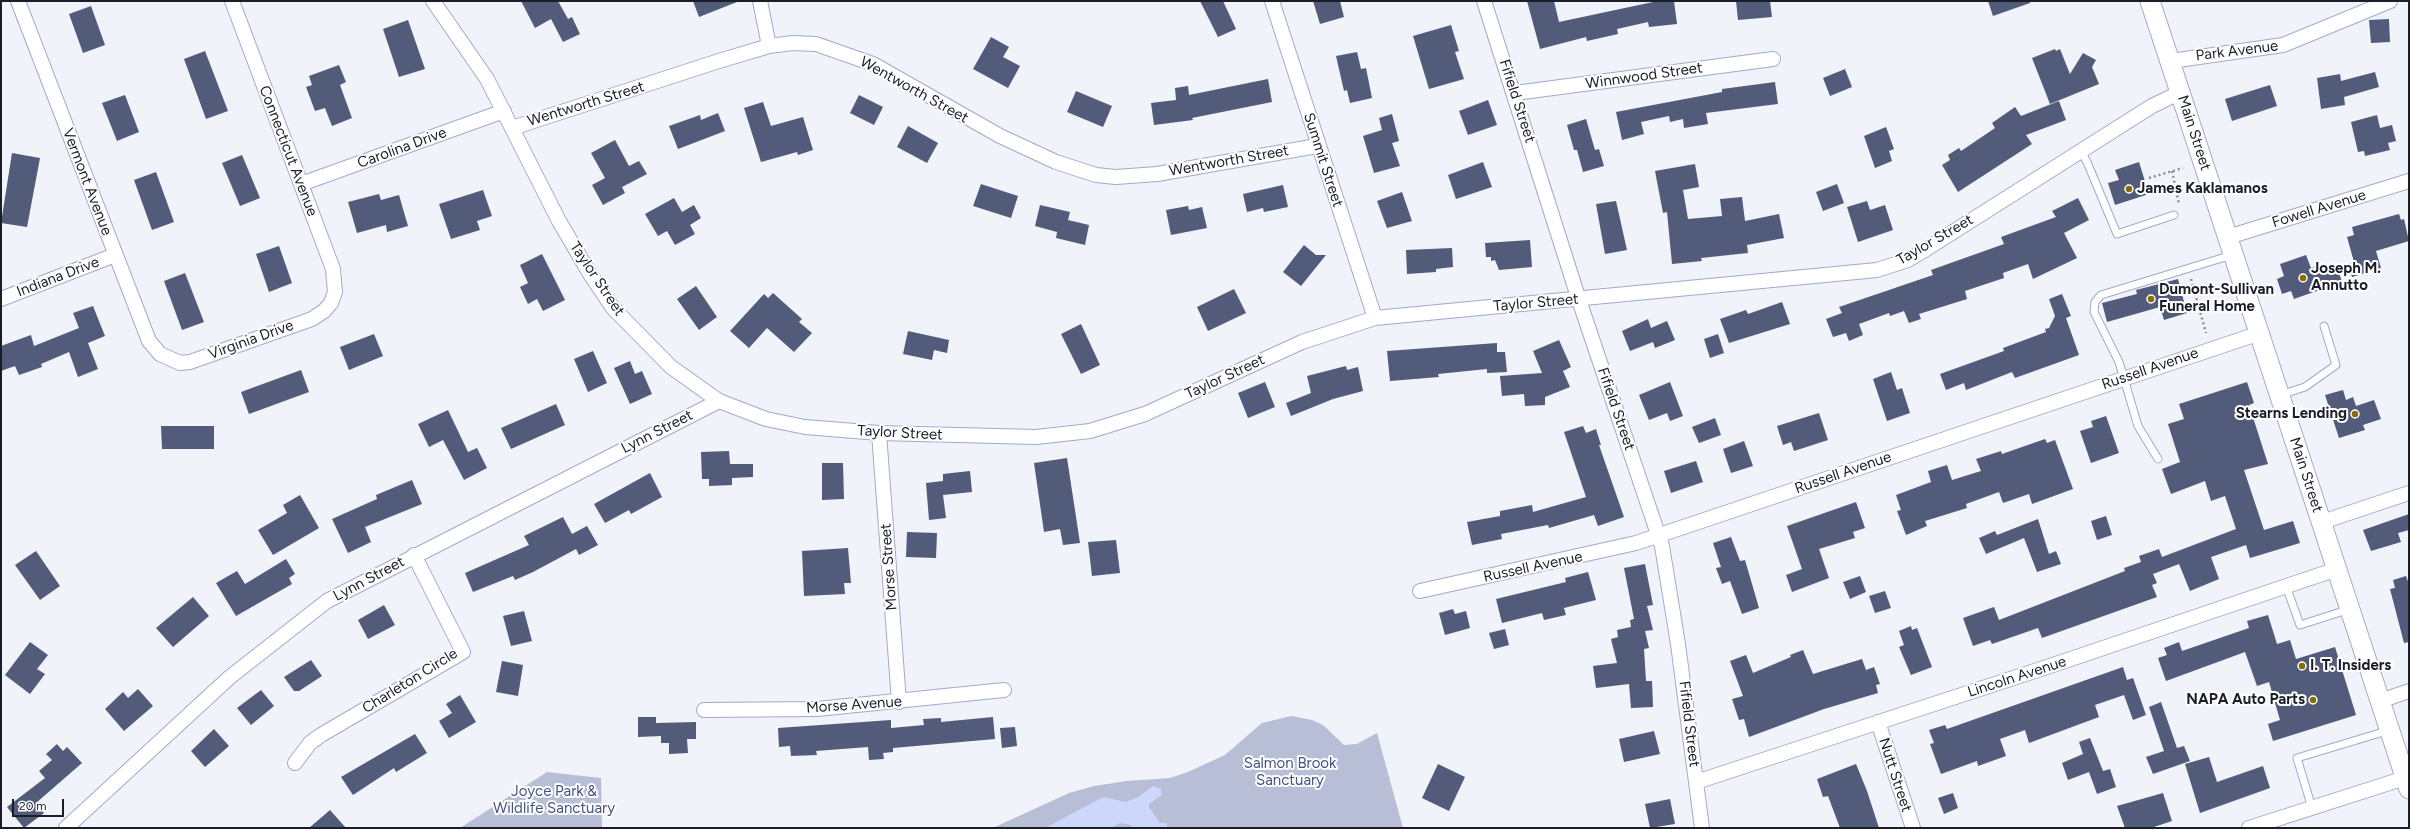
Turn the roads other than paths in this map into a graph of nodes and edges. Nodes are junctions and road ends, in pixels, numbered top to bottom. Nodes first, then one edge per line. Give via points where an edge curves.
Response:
1 (18, 1) edge
2 (232, 1) edge
3 (433, 1) edge
4 (760, 1) edge
5 (1272, 1) edge
6 (1484, 1) edge
7 (2150, 1) edge
8 (2390, 1) edge
9 (2374, 4) edge
10 (769, 46) junction
11 (1772, 58) dead end
12 (2171, 61) junction
13 (2181, 92) junction
14 (1515, 93) junction
15 (504, 111) junction
16 (512, 128) junction
17 (1317, 146) junction
18 (2080, 151) junction
19 (2409, 181) edge
20 (301, 184) junction
21 (2174, 215) road end
22 (2231, 245) junction
23 (115, 255) junction
24 (1, 299) edge
25 (1579, 300) junction
26 (331, 303) joint
27 (1375, 318) junction
28 (2324, 326) dead end
29 (2260, 333) junction
30 (166, 358) joint
31 (2125, 378) junction
32 (2280, 396) junction
33 (719, 401) junction
34 (879, 433) junction
35 (2158, 459) dead end
36 (2409, 493) edge
37 (2322, 522) junction
38 (1659, 536) junction
39 (414, 555) junction
40 (2337, 569) junction
41 (2286, 586) junction
42 (1420, 591) dead end
43 (2350, 609) junction
44 (1004, 690) dead end
45 (2409, 691) edge
46 (2380, 700) junction
47 (899, 702) junction
48 (704, 710) dead end
49 (1878, 722) junction
50 (2390, 730) junction
51 (295, 763) dead end
52 (1696, 782) junction
53 (2407, 784) edge
54 (2312, 808) junction
55 (66, 828) edge
56 (1702, 828) edge
57 (1912, 828) edge
58 (2249, 828) edge

1 - 23 street, Vermont Avenue
2 - 20 street, Connecticut Avenue
3 - 15 street, Taylor Street via 487,79
4 - 10 street
5 - 17 street, Summit Street
6 - 14 street, Fifield Street
7 - 12 main road, Main Street
8 - 9 street, Park Avenue
9 - 12 street, Park Avenue via 2283,46
10 - 16 street, Wentworth Street
10 - 17 street, Wentworth Street via 816,44 873,64 1000,136 1056,162 1096,175 1157,174
11 - 14 street, Winnwood Street
12 - 13 main road, Main Street
13 - 18 street, Taylor Street via 2152,106
13 - 22 main road, Main Street
14 - 25 street, Fifield Street
15 - 16 street, Taylor Street
15 - 20 street, Carolina Drive
16 - 33 street, Taylor Street via 559,221 613,308 671,368
17 - 27 street, Summit Street
18 - 21 lane via 2117,234
18 - 25 street, Taylor Street via 1923,251 1893,265 1855,273
19 - 22 street, Fowell Avenue
20 - 26 street, Connecticut Avenue via 333,269 335,292
22 - 29 main road, Main Street
22 - 31 lane via 2188,269 2102,295 2095,302 2094,312
23 - 24 street, Indiana Drive
23 - 30 street, Vermont Avenue via 149,341
25 - 27 street, Taylor Street
25 - 38 street, Fifield Street
26 - 30 street, Virginia Drive via 312,319 190,362 180,363
27 - 34 street, Taylor Street via 1302,342 1145,414 1090,431 1036,437
28 - 32 lane via 2336,365 2305,387
29 - 31 street, Russell Avenue
29 - 32 main road, Main Street
31 - 35 lane via 2138,426
31 - 38 street, Russell Avenue
32 - 37 main road, Main Street
33 - 34 street, Taylor Street via 741,411 785,424
33 - 39 street, Lynn Street
34 - 47 street, Morse Street
36 - 37 street
37 - 40 main road, Main Street
38 - 42 street, Russell Avenue via 1623,547
38 - 52 street, Fifield Street via 1678,644
39 - 51 street, Charleton Circle via 463,652 321,735 310,743
39 - 55 street, Lynn Street via 342,591 294,625 225,683
40 - 41 street, Lincoln Avenue
40 - 43 main road, Main Street
41 - 43 lane via 2300,625
41 - 49 street, Lincoln Avenue
43 - 46 main road, Main Street
44 - 47 street, Morse Avenue
45 - 46 street
46 - 50 main road, Main Street
47 - 48 street, Morse Avenue via 816,709
49 - 52 street, Lincoln Avenue
49 - 57 street, Nutt Street
50 - 53 main road, Main Street
50 - 54 lane via 2297,758
52 - 56 street, Fifield Street
53 - 54 street
54 - 58 street

